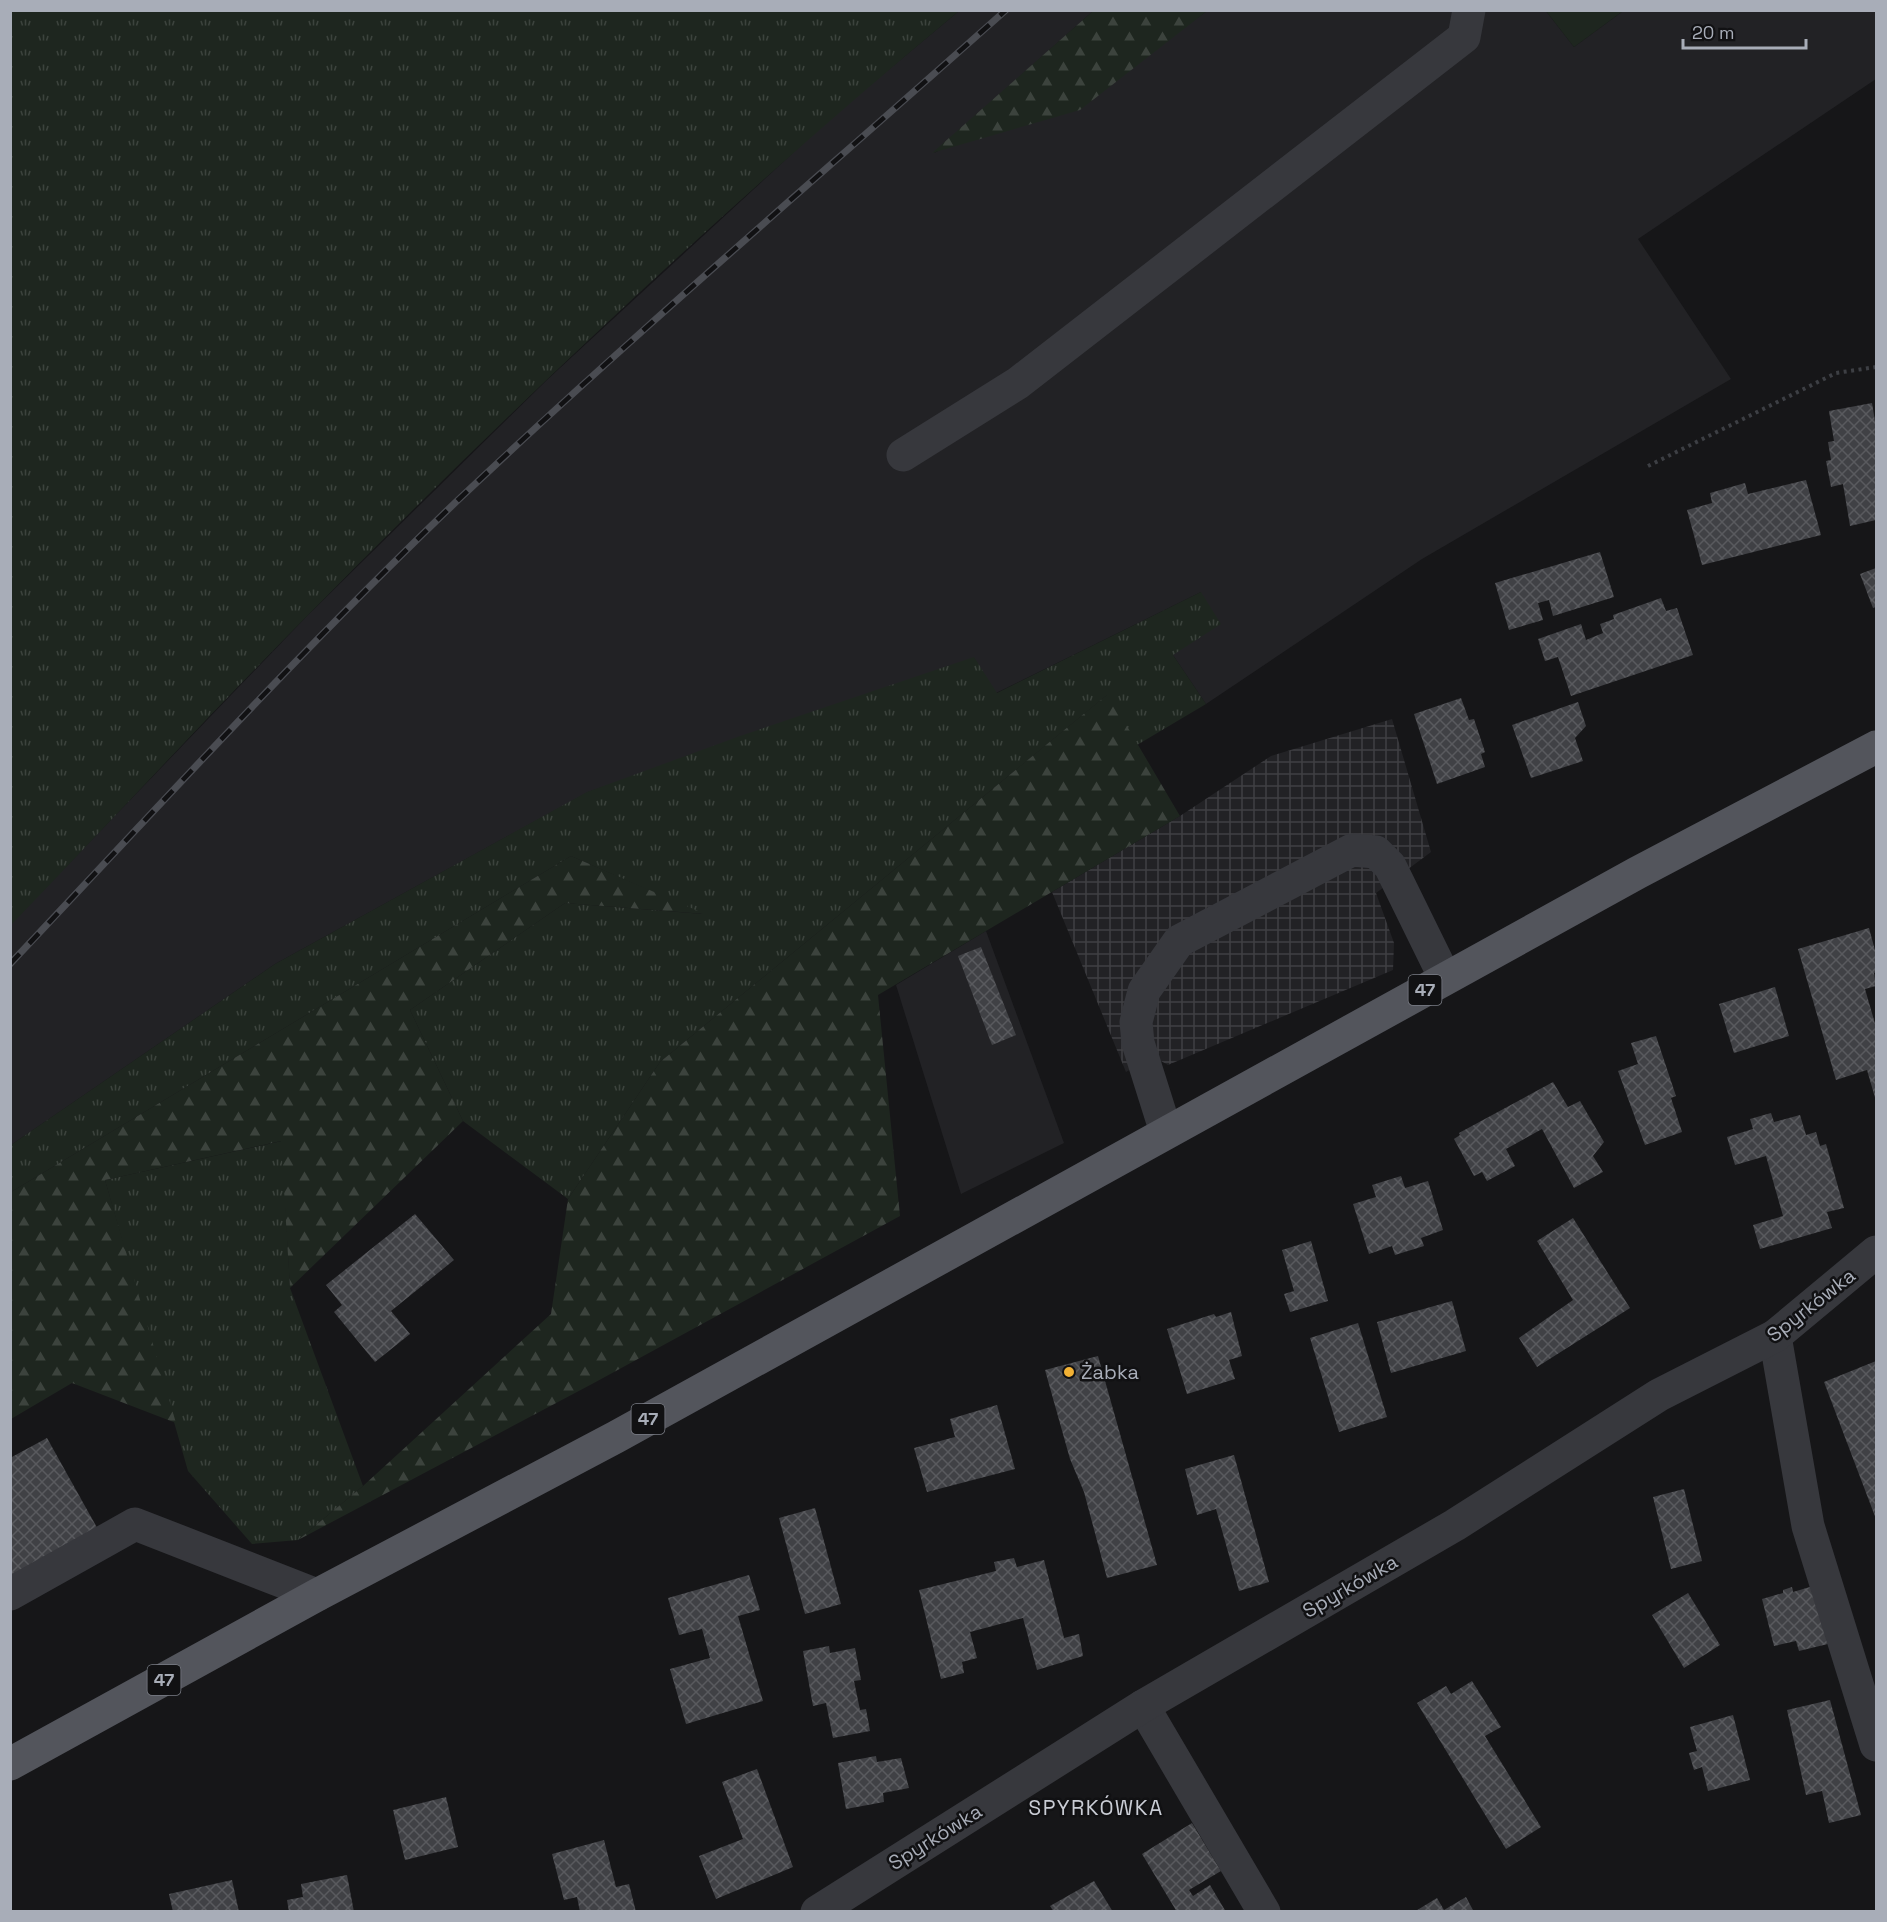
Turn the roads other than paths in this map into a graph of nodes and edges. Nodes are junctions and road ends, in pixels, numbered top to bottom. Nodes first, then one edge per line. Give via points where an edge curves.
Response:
1 (1469, 10) edge
2 (903, 455) dead end
3 (1876, 747) edge
4 (1445, 978) junction
5 (1166, 1132) junction
6 (1876, 1252) edge
7 (1775, 1336) junction
8 (10, 1594) edge
9 (317, 1595) junction
10 (1143, 1706) junction
11 (1876, 1745) edge
12 (10, 1764) edge
13 (817, 1911) edge
14 (1264, 1911) edge

1 - 2 street via 1464,37 1018,383
3 - 4 main road, 47
4 - 5 main road, 47
4 - 5 street via 1390,866 1376,852 1352,850 1179,940 1144,990 1136,1022 1138,1043
5 - 9 main road, 47 via 616,1437
6 - 7 street, Spyrkówka
7 - 10 street, Spyrkówka via 1659,1395 1455,1525
7 - 11 street via 1808,1526
8 - 9 street via 135,1524
9 - 12 main road, 47
10 - 13 street, Spyrkówka
10 - 14 street

